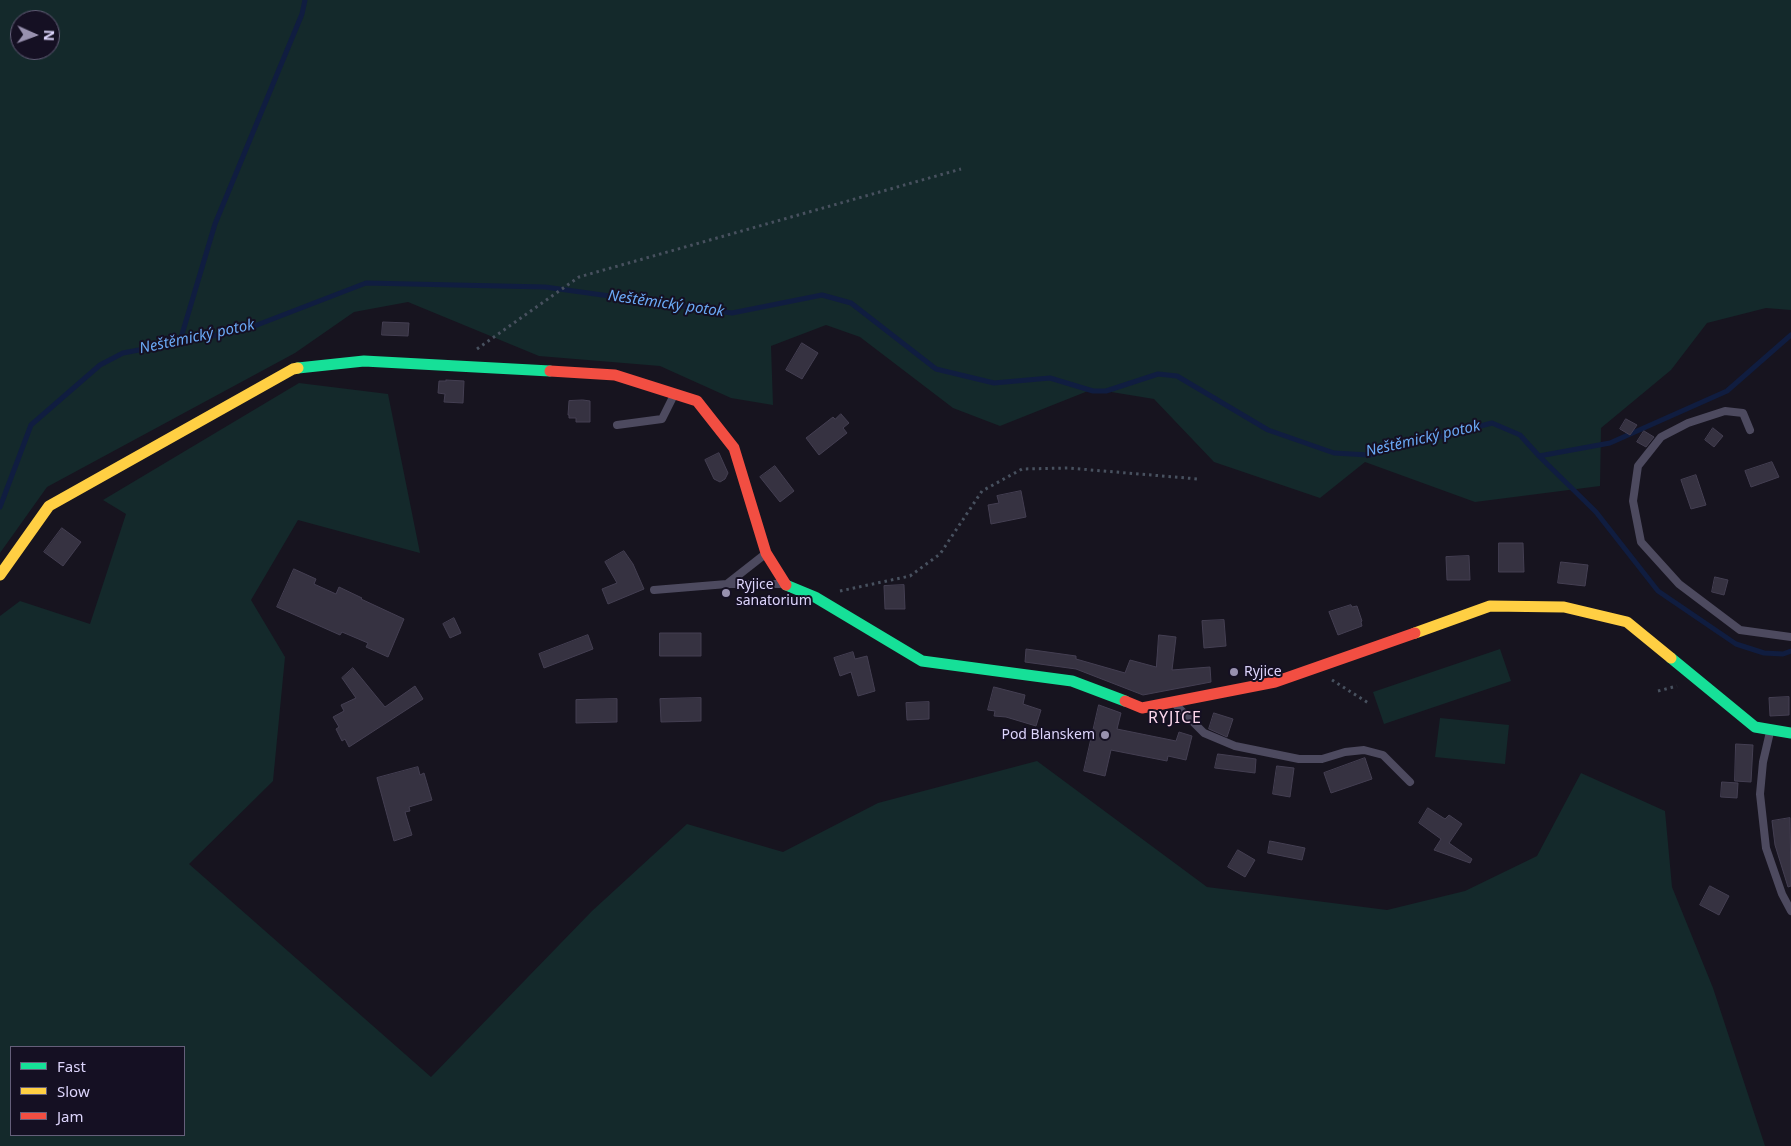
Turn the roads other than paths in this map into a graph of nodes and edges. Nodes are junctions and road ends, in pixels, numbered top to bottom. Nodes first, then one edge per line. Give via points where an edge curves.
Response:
1 (675, 394) junction
2 (618, 425) dead end
3 (1750, 430) dead end
4 (766, 553) junction
5 (0, 575) edge
6 (727, 584) junction
7 (784, 584) junction
8 (654, 590) dead end
9 (1791, 637) edge
10 (1173, 702) junction
11 (1771, 730) junction
12 (1791, 733) edge
13 (1410, 782) dead end
14 (1791, 910) edge

1 - 2 lane via 662,419
1 - 4 street via 697,401 734,448
1 - 5 street via 616,375 364,362 293,369 49,506
3 - 9 lane via 1742,413 1725,411 1688,423 1661,437 1638,466 1633,501 1641,542 1679,584 1740,630
4 - 6 lane
4 - 7 street
6 - 7 lane
6 - 8 lane
7 - 10 street via 814,597 922,660 1072,681 1142,708
10 - 11 street via 1275,682 1490,606 1564,607 1627,622 1755,728
10 - 13 lane via 1204,733 1235,746 1298,759 1322,759 1364,750 1383,755
11 - 12 street
11 - 14 lane via 1760,794 1766,848

